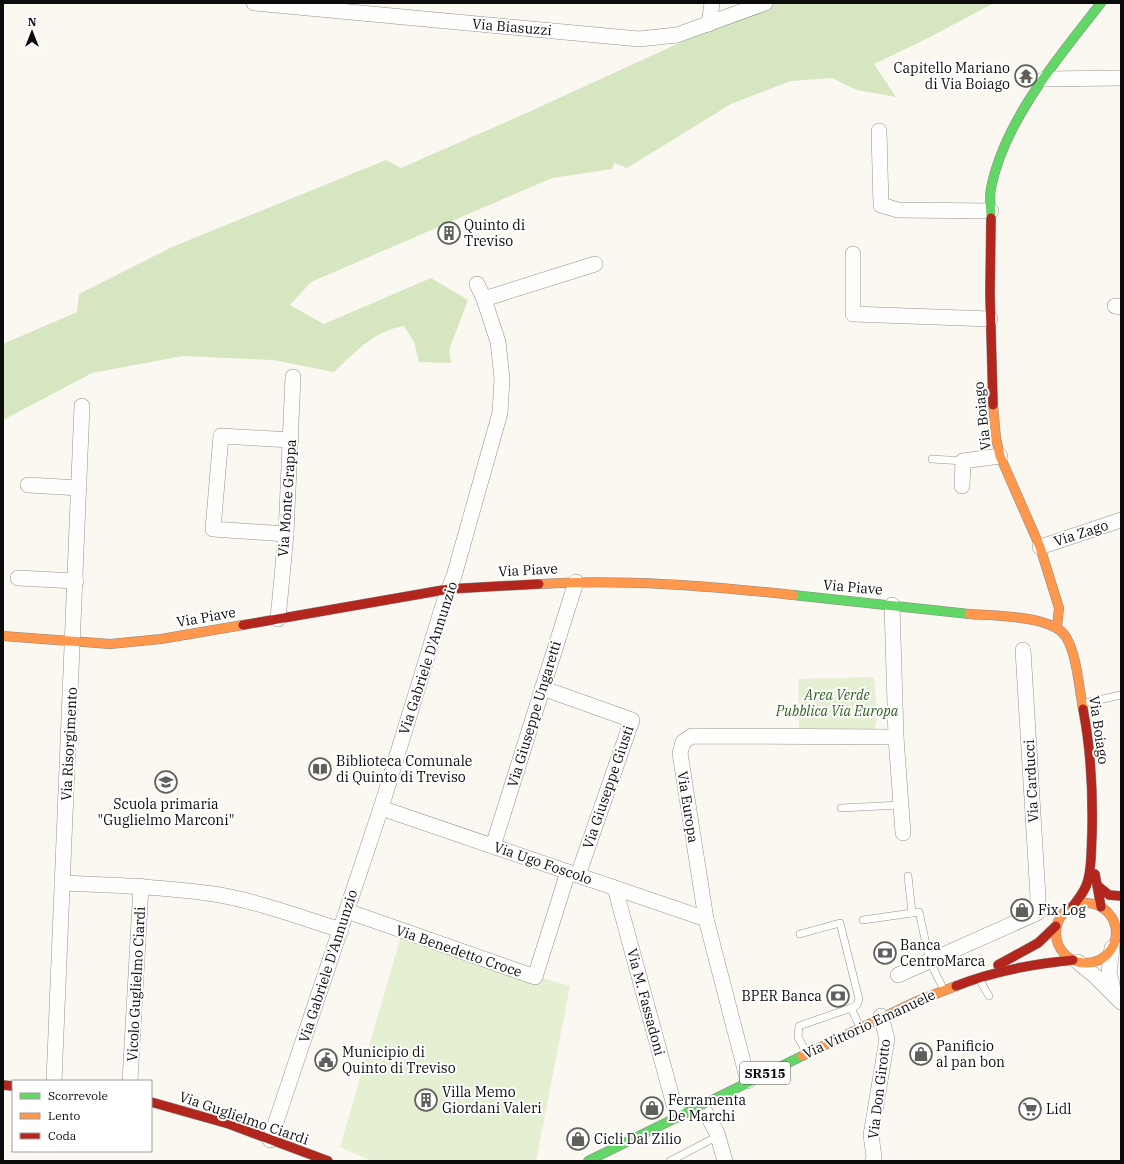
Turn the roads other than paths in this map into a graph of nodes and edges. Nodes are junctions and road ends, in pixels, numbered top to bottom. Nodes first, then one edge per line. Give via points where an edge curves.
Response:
1 (254, 3) edge
2 (712, 3) edge
3 (765, 3) edge
4 (1101, 3) edge
5 (709, 24) junction
6 (1121, 78) edge
7 (1044, 79) junction
8 (879, 131) dead end
9 (991, 211) junction
10 (853, 254) dead end
11 (595, 264) dead end
12 (477, 284) dead end
13 (484, 299) junction
14 (990, 319) junction
15 (293, 377) dead end
16 (82, 406) dead end
17 (291, 440) junction
18 (1000, 456) junction
19 (932, 459) dead end
20 (964, 461) junction
21 (28, 485) dead end
22 (962, 486) dead end
23 (79, 488) junction
24 (1121, 520) edge
25 (286, 534) junction
26 (1040, 547) junction
27 (18, 578) dead end
28 (76, 581) junction
29 (576, 582) junction
30 (449, 589) junction
31 (892, 605) junction
32 (278, 619) junction
33 (1057, 627) junction
34 (3, 636) edge
35 (73, 642) junction
36 (1023, 650) dead end
37 (542, 688) junction
38 (1121, 695) edge
39 (1082, 703) junction
40 (896, 737) junction
41 (901, 805) junction
42 (381, 808) junction
43 (841, 808) dead end
44 (903, 833) dead end
45 (493, 846) junction
46 (1091, 864) junction
47 (573, 873) junction
48 (908, 876) dead end
49 (62, 883) junction
50 (141, 886) junction
51 (1098, 886) junction
52 (614, 888) junction
53 (1121, 896) edge
54 (1073, 906) junction
55 (1102, 907) junction
56 (347, 911) junction
57 (912, 913) junction
58 (1121, 914) edge
59 (706, 919) junction
60 (863, 920) dead end
61 (1056, 926) junction
62 (341, 930) junction
63 (1116, 931) junction
64 (800, 934) dead end
65 (1112, 948) junction
66 (1076, 961) junction
67 (930, 962) junction
68 (898, 975) dead end
69 (979, 976) junction
70 (944, 990) junction
71 (989, 996) dead end
72 (1118, 998) edge
73 (851, 1008) junction
74 (881, 1016) junction
75 (860, 1027) junction
76 (807, 1054) junction
77 (54, 1080) edge
78 (130, 1080) edge
79 (748, 1081) junction
80 (152, 1102) edge
81 (701, 1104) junction
82 (679, 1115) junction
83 (718, 1136) junction
84 (270, 1140) junction
85 (328, 1161) edge
86 (588, 1161) edge
87 (670, 1161) edge
88 (725, 1161) edge
89 (873, 1161) edge

1 - 5 street, Via Biasuzzi via 639,39 677,35
2 - 5 street
3 - 5 street, Via Biasuzzi
4 - 7 main road, Via Boiago
6 - 7 street
7 - 9 main road, Via Boiago via 1002,150 991,189
8 - 9 street via 881,205 898,210
9 - 14 main road, Via Boiago
10 - 14 street via 853,314
11 - 13 street
12 - 13 street, Via Gabriele D'Annunzio
13 - 30 street, Via Gabriele D'Annunzio via 498,342 502,378 500,413
14 - 18 main road, Via Boiago via 992,395
15 - 17 street, Via Monte Grappa
16 - 23 street, Via Risorgimento
17 - 25 street, Via Monte Grappa
17 - 25 street via 221,436 213,529
18 - 20 street
18 - 26 main road, Via Boiago
19 - 20 lane
20 - 22 street
21 - 23 street
23 - 28 street, Via Risorgimento
24 - 26 street, Via Zago
25 - 32 street, Via Monte Grappa
26 - 33 main road, Via Boiago via 1059,608
27 - 28 street
28 - 35 street, Via Risorgimento
29 - 30 main road, Via Piave
29 - 31 main road, Via Piave via 670,584
29 - 37 street, Via Giuseppe Ungaretti
30 - 32 main road, Via Piave
30 - 42 street, Via Gabriele D'Annunzio
31 - 33 main road, Via Piave via 1027,619
31 - 40 street
32 - 35 main road, Via Piave via 161,639 110,644
33 - 39 main road, Via Boiago via 1068,638
34 - 35 main road, Via Piave
35 - 49 street, Via Risorgimento
36 - 67 street, Via Carducci via 1037,913
37 - 45 street, Via Giuseppe Ungaretti
37 - 47 street, Via Giuseppe Giusti via 632,720
38 - 39 lane
39 - 46 main road, Via Boiago via 1088,732 1091,771
40 - 41 street
40 - 59 street, Via Europa via 692,736 683,742 680,753
41 - 43 lane
41 - 44 street
42 - 45 street, Via Ugo Foscolo
42 - 56 street, Via Gabriele D'Annunzio
45 - 47 street, Via Ugo Foscolo
46 - 51 main road, Via Boiago
46 - 54 main road, Via Boiago via 1088,881
47 - 52 street, Via Ugo Foscolo
47 - 56 street, Via Benedetto Croce via 535,978
48 - 57 lane
49 - 50 street
49 - 77 street, Via Risorgimento
50 - 62 street via 216,894
50 - 78 street, Vicolo Guglielmo Ciardi
51 - 53 main road via 1109,894
51 - 55 main road, Via Boiago
52 - 59 street, Via Ugo Foscolo
52 - 82 street, Via M. Fassadoni via 674,1105
53 - 55 main road
54 - 55 main road via 1087,903
54 - 61 main road via 1060,917
55 - 63 main road via 1113,920
56 - 62 street, Via Gabriele D'Annunzio
57 - 60 lane
57 - 67 lane via 919,912
58 - 63 main road
59 - 79 street, Via Europa
61 - 66 main road via 1058,946 1067,957
61 - 69 main road, Via Vittorio Emanuele / SR515 via 1038,943
62 - 84 street, Via Gabriele D'Annunzio
63 - 65 main road
64 - 73 lane via 840,923 859,999 857,1005
65 - 66 main road via 1094,962
65 - 72 street via 1109,972
66 - 69 main road, Via Vittorio Emanuele via 1043,963
66 - 72 street
67 - 68 street
67 - 70 lane
69 - 70 main road, Via Vittorio Emanuele / SR515
69 - 71 lane
70 - 74 main road, Via Vittorio Emanuele / SR515
73 - 75 lane
73 - 76 lane via 799,1026 798,1037
74 - 75 main road, Via Vittorio Emanuele / SR515
74 - 89 street, Via Don Girotto via 887,1039 871,1135
75 - 76 main road, Via Vittorio Emanuele / SR515
76 - 79 main road, Via Vittorio Emanuele / SR515
79 - 81 main road, Via Vittorio Emanuele / SR515
80 - 84 main road, Via Guglielmo Ciardi via 229,1124
81 - 82 main road, Via Vittorio Emanuele / SR515
81 - 83 street
82 - 86 main road, Via Vittorio Emanuele / SR515
83 - 87 lane
83 - 88 street
84 - 85 main road, Via Guglielmo Ciardi

